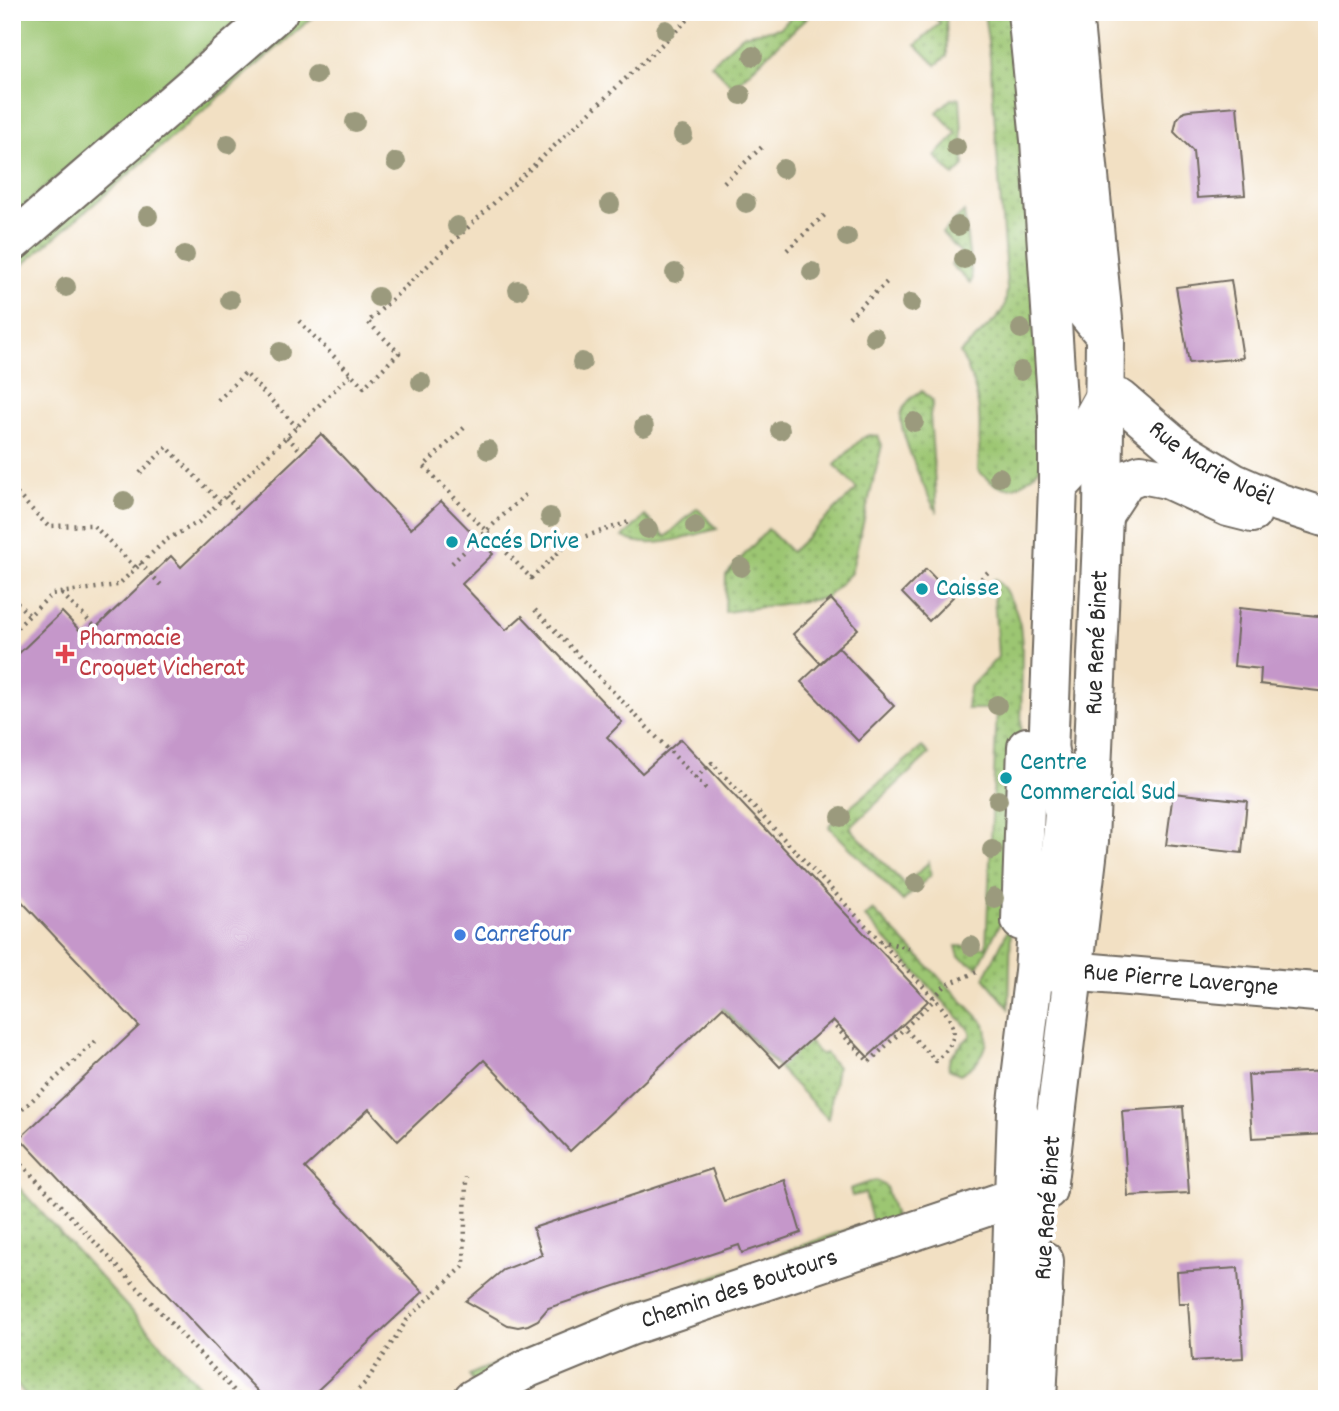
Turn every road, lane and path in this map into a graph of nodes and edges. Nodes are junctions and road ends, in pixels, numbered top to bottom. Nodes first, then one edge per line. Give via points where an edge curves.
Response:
1 (278, 12) edge
2 (696, 12) edge
3 (1027, 12) edge
4 (1051, 12) edge
5 (1073, 12) edge
6 (764, 145) dead end
7 (724, 182) dead end
8 (827, 213) dead end
9 (12, 242) edge
10 (787, 250) dead end
11 (889, 279) dead end
12 (849, 317) dead end
13 (299, 321) dead end
14 (1104, 334) junction
15 (351, 374) junction
16 (1105, 396) junction
17 (218, 400) dead end
18 (297, 427) junction
19 (464, 428) dead end
20 (287, 437) junction
21 (302, 452) dead end
22 (139, 473) dead end
23 (1058, 486) junction
24 (17, 494) dead end
25 (526, 494) dead end
26 (226, 496) junction
27 (220, 502) junction
28 (240, 512) dead end
29 (1103, 515) junction
30 (1327, 518) edge
31 (629, 522) dead end
32 (1327, 530) edge
33 (486, 531) junction
34 (452, 563) dead end
35 (138, 566) junction
36 (988, 572) dead end
37 (164, 588) dead end
38 (971, 588) dead end
39 (62, 593) junction
40 (12, 598) edge
41 (1031, 604) dead end
42 (535, 610) dead end
43 (30, 616) junction
44 (12, 632) edge
45 (108, 640) dead end
46 (1048, 748) junction
47 (695, 778) junction
48 (707, 790) dead end
49 (880, 941) junction
50 (909, 948) dead end
51 (979, 971) dead end
52 (1034, 971) junction
53 (1075, 971) junction
54 (1327, 993) edge
55 (934, 999) junction
56 (831, 1022) dead end
57 (904, 1028) junction
58 (97, 1040) dead end
59 (1017, 1111) junction
60 (12, 1119) edge
61 (12, 1154) edge
62 (466, 1177) dead end
63 (1022, 1203) junction
64 (1043, 1293) junction
65 (242, 1399) edge
66 (348, 1399) edge
67 (473, 1399) edge
68 (1007, 1399) edge
69 (1037, 1399) edge

1 - 9 street
2 - 15 path via 368,322 399,353 364,387
3 - 23 street, Rue René Binet via 1058,415
4 - 14 street via 1079,295
5 - 14 street, Rue René Binet
6 - 7 path
8 - 10 path
11 - 12 path
13 - 15 path
14 - 16 street, Rue René Binet
15 - 18 path
16 - 23 street via 1084,434 1082,461
16 - 29 street, Rue René Binet
16 - 30 street, Rue Marie Noël via 1120,399 1181,451 1234,483
17 - 18 path via 245,373
18 - 20 path
19 - 33 path via 424,466
20 - 21 path
20 - 26 path
22 - 27 path via 167,447
23 - 46 street, Rue René Binet
24 - 35 path via 48,526 93,526
25 - 33 path
26 - 27 path
26 - 28 path
27 - 35 path
29 - 32 street, Rue Marie Noël via 1125,480 1141,474 1167,479 1228,507
29 - 53 street, Rue René Binet via 1089,841
31 - 33 path via 571,541 531,578
33 - 34 path
35 - 37 path
35 - 39 path via 118,585
36 - 38 path
39 - 43 path via 52,594
39 - 45 path
40 - 43 path
41 - 59 street via 1023,897 1010,1085
42 - 47 path
43 - 44 path
46 - 52 street, Rue René Binet
46 - 53 street via 1064,813 1054,942
47 - 48 path
47 - 49 path via 712,763
49 - 50 path
49 - 55 path
51 - 55 path via 946,985
52 - 53 street, Rue Pierre Lavergne
52 - 59 street, Rue René Binet
53 - 54 street, Rue Pierre Lavergne
53 - 64 street, Rue René Binet via 1047,1191
55 - 57 path
55 - 57 path via 953,1024 952,1042 936,1061
56 - 57 path via 869,1062
58 - 60 path
59 - 63 street via 1036,1146
61 - 65 path
62 - 66 path via 464,1266 409,1317 366,1382
63 - 64 street
63 - 67 street, Chemin des Boutours via 630,1326 528,1368
63 - 68 street, Rue René Binet
64 - 69 street, Rue René Binet

